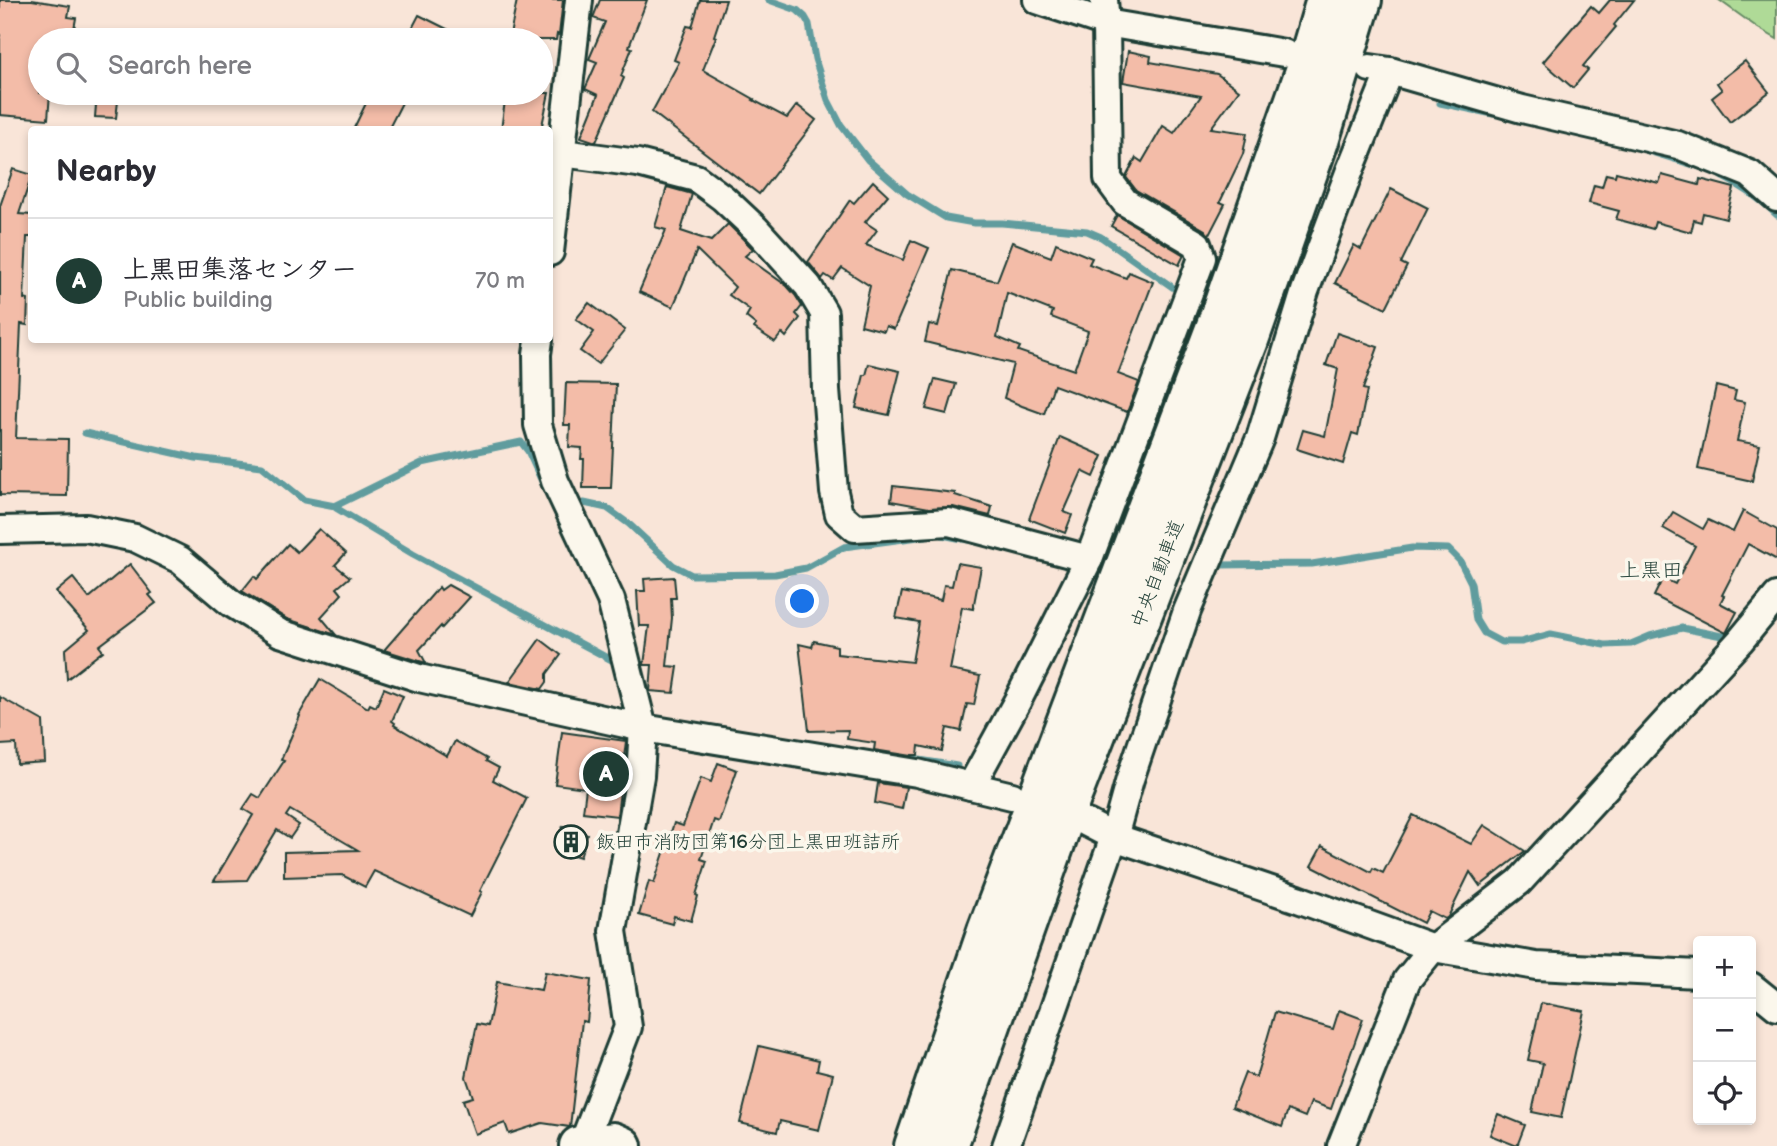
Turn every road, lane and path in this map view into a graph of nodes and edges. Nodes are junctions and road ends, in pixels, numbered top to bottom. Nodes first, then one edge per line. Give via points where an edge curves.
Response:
1 (579, 0) edge
2 (1037, 0) edge
3 (1326, 0) edge
4 (1362, 0) edge
5 (1105, 12) edge
6 (1284, 53) dead end
7 (562, 153) junction
8 (1777, 198) edge
9 (553, 227) edge
10 (539, 343) edge
11 (0, 530) edge
12 (1089, 559) junction
13 (1777, 596) edge
14 (643, 728) junction
15 (971, 786) junction
16 (1012, 796) dead end
17 (1087, 823) dead end
18 (1114, 837) junction
19 (1433, 948) junction
20 (1693, 974) edge
21 (1756, 990) edge
22 (1777, 1007) edge
23 (581, 1146) edge
24 (622, 1146) edge
25 (914, 1146) edge
26 (948, 1146) edge
27 (1006, 1146) edge
28 (1341, 1146) edge

1 - 7 street
2 - 5 street
3 - 25 main road, 中央自動車道 via 1216,326 987,931
4 - 26 main road, 中央自動車道 via 1320,138 1249,340 1072,796
5 - 6 street
5 - 12 street via 1108,179 1125,202 1197,244 1202,258
7 - 9 street
7 - 12 street via 638,163 696,178 756,229 808,286 824,313 834,492 839,514 855,528 949,522
8 - 18 street via 1750,174 1678,145 1522,109 1380,69 1259,438 1187,611
10 - 14 street via 538,425 555,481 611,600
11 - 14 street via 86,528 135,538 180,560 231,603 280,633 419,678
12 - 15 street
13 - 19 street via 1519,882
14 - 15 street
14 - 23 street via 640,776 613,931 628,1027
15 - 16 street
17 - 18 street
18 - 19 street
18 - 27 street
19 - 20 street via 1536,965
19 - 28 street via 1407,980
21 - 22 street
23 - 24 main road via 613,1142

